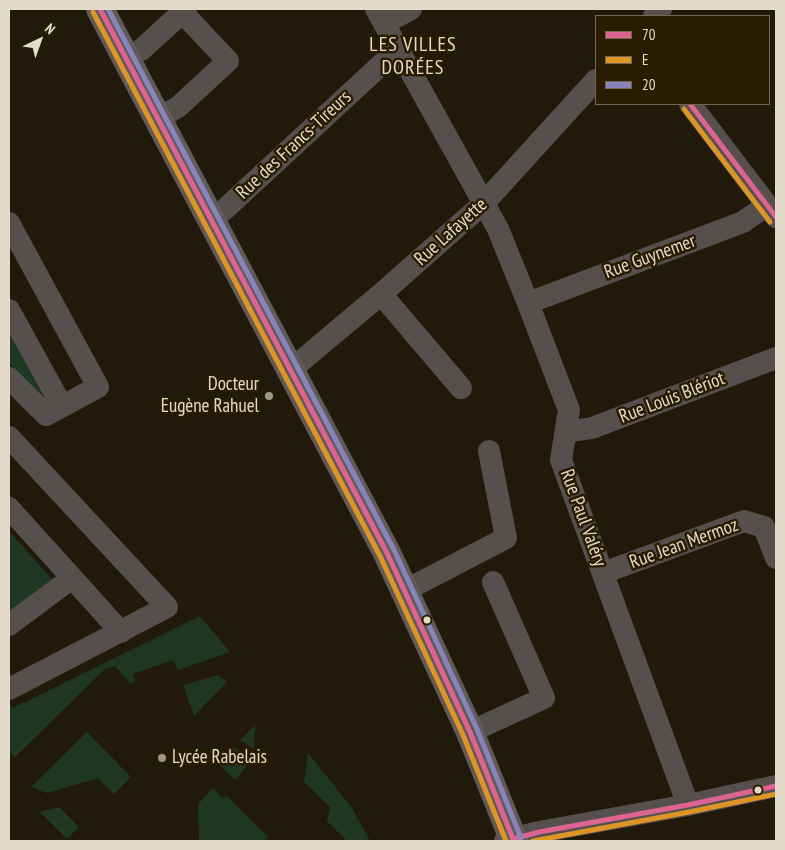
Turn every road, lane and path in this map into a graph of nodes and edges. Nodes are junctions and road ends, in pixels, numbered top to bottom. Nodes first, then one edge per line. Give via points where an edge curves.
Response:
1 (100, 9) edge
2 (411, 9) edge
3 (184, 10) edge
4 (380, 16) edge
5 (398, 49) junction
6 (125, 58) junction
7 (595, 81) edge
8 (691, 105) edge
9 (157, 119) junction
10 (483, 204) junction
11 (772, 211) edge
12 (210, 218) junction
13 (9, 223) edge
14 (381, 294) junction
15 (528, 303) junction
16 (9, 310) edge
17 (776, 358) edge
18 (290, 367) junction
19 (9, 378) edge
20 (461, 388) dead end
21 (62, 406) junction
22 (566, 432) junction
23 (9, 437) edge
24 (489, 451) dead end
25 (9, 508) edge
26 (770, 525) edge
27 (776, 558) edge
28 (603, 573) junction
29 (72, 578) junction
30 (493, 582) dead end
31 (406, 590) junction
32 (9, 625) edge
33 (120, 632) junction
34 (9, 689) edge
35 (470, 732) junction
36 (776, 786) edge
37 (688, 805) junction
38 (511, 840) edge

1 - 6 main road
2 - 4 street
3 - 6 street via 141,50
3 - 9 street via 228,61 178,107
4 - 5 street, Rue Paul Valéry
5 - 10 street, Rue Paul Valéry
5 - 12 street, Rue des Francs-Tireurs via 224,210
6 - 9 main road
7 - 10 street, Rue Lafayette
8 - 11 street
9 - 12 main road
10 - 14 street, Rue Lafayette
10 - 15 street, Rue Paul Valéry via 498,229
11 - 15 street, Rue Guynemer
12 - 18 main road
13 - 21 street via 98,387
14 - 18 street, Rue Lafayette
14 - 20 street
15 - 22 street, Rue Paul Valéry via 569,410
16 - 21 street
17 - 22 street, Rue Louis Blériot via 592,428
18 - 31 main road
19 - 21 street via 46,415
22 - 28 street, Rue Paul Valéry via 561,460
23 - 33 street via 167,608
24 - 31 street via 506,538
25 - 29 street
26 - 27 street, Rue Jean Mermoz
26 - 28 street, Rue Jean Mermoz via 744,521
28 - 37 street, Rue Paul Valéry
29 - 32 street
29 - 33 street
30 - 35 street via 544,698
31 - 35 main road
33 - 34 street
35 - 38 main road
36 - 37 street
37 - 38 street

